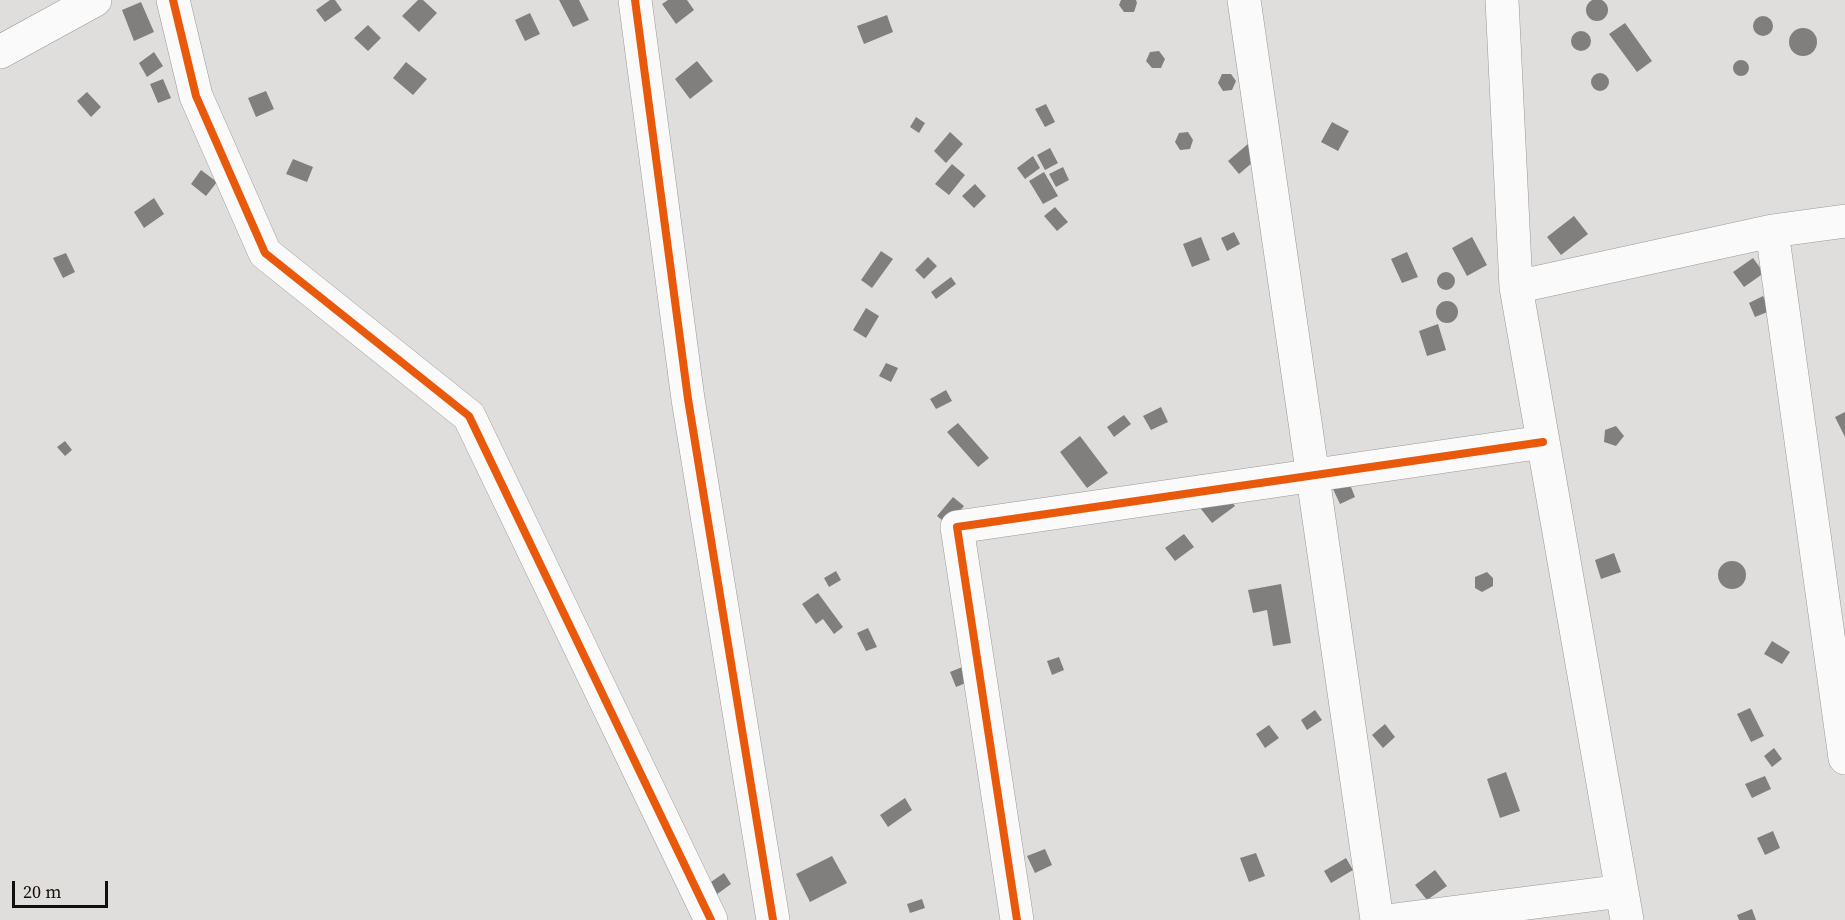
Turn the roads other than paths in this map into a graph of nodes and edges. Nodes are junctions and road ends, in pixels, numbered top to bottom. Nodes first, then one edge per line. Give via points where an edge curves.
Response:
1 (96, 0) edge
2 (173, 0) edge
3 (635, 0) edge
4 (1244, 0) edge
5 (1502, 0) edge
6 (0, 52) edge
7 (1845, 221) edge
8 (1773, 231) junction
9 (1516, 286) junction
10 (1543, 442) junction
11 (1312, 476) junction
12 (1845, 758) edge
13 (1624, 905) edge
14 (711, 920) edge
15 (773, 920) edge
16 (1017, 920) edge
17 (1377, 920) edge
18 (1395, 920) edge

1 - 6 street
2 - 14 street via 196,96 265,253 469,416
3 - 15 street via 688,399
4 - 11 street
5 - 9 street
7 - 8 street
8 - 9 street
8 - 12 street
9 - 10 street
10 - 11 street
10 - 13 street
11 - 16 street via 957,527
11 - 17 street
13 - 18 street

